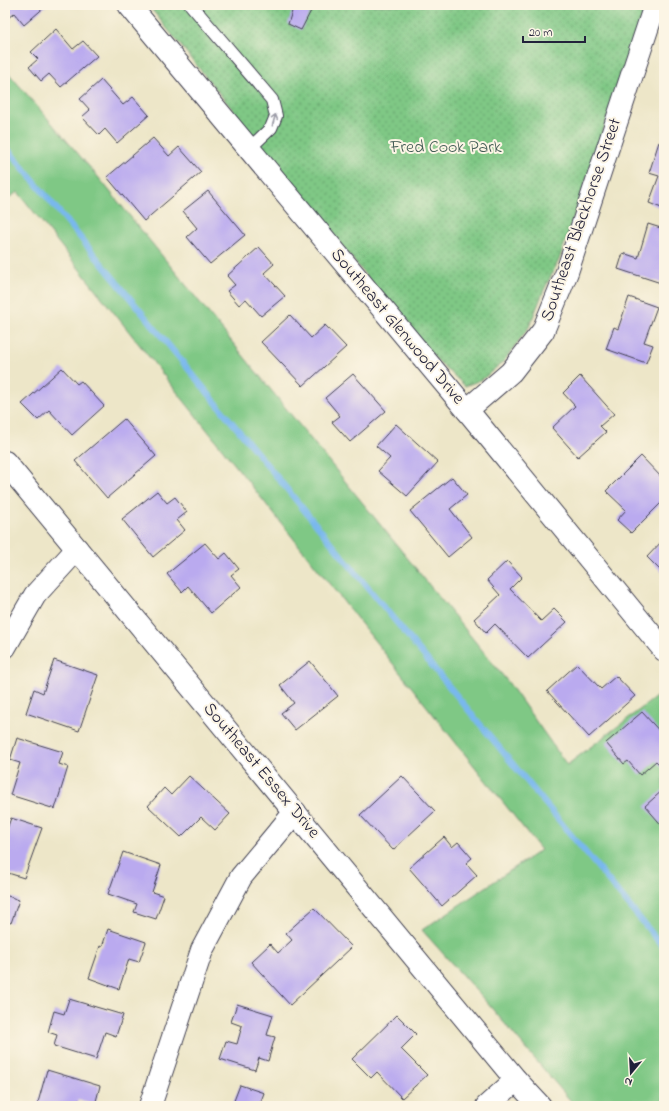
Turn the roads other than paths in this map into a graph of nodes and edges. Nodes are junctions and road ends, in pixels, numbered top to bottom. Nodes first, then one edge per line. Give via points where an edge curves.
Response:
1 (191, 5) edge
2 (655, 5) edge
3 (138, 8) edge
4 (249, 149) junction
5 (467, 410) junction
6 (5, 462) edge
7 (78, 549) junction
8 (5, 647) edge
9 (664, 650) edge
10 (295, 812) junction
11 (516, 1080) junction
12 (150, 1106) edge
13 (487, 1106) edge
14 (540, 1106) edge

4 -> 1 lane via 271,128 276,116 272,100
2 - 5 street, Southeast Blackhorse Street via 567,272 543,331 511,372
3 - 4 street, Southeast Glenwood Drive
4 - 5 street, Southeast Glenwood Drive
5 - 9 street, Southeast Glenwood Drive
6 - 7 street, Southeast Essex Drive
7 - 8 street via 35,595
7 - 10 street, Southeast Essex Drive
10 - 11 street, Southeast Essex Drive
10 - 12 street via 241,877 202,950
11 - 13 street
11 - 14 street, Southeast Essex Drive

